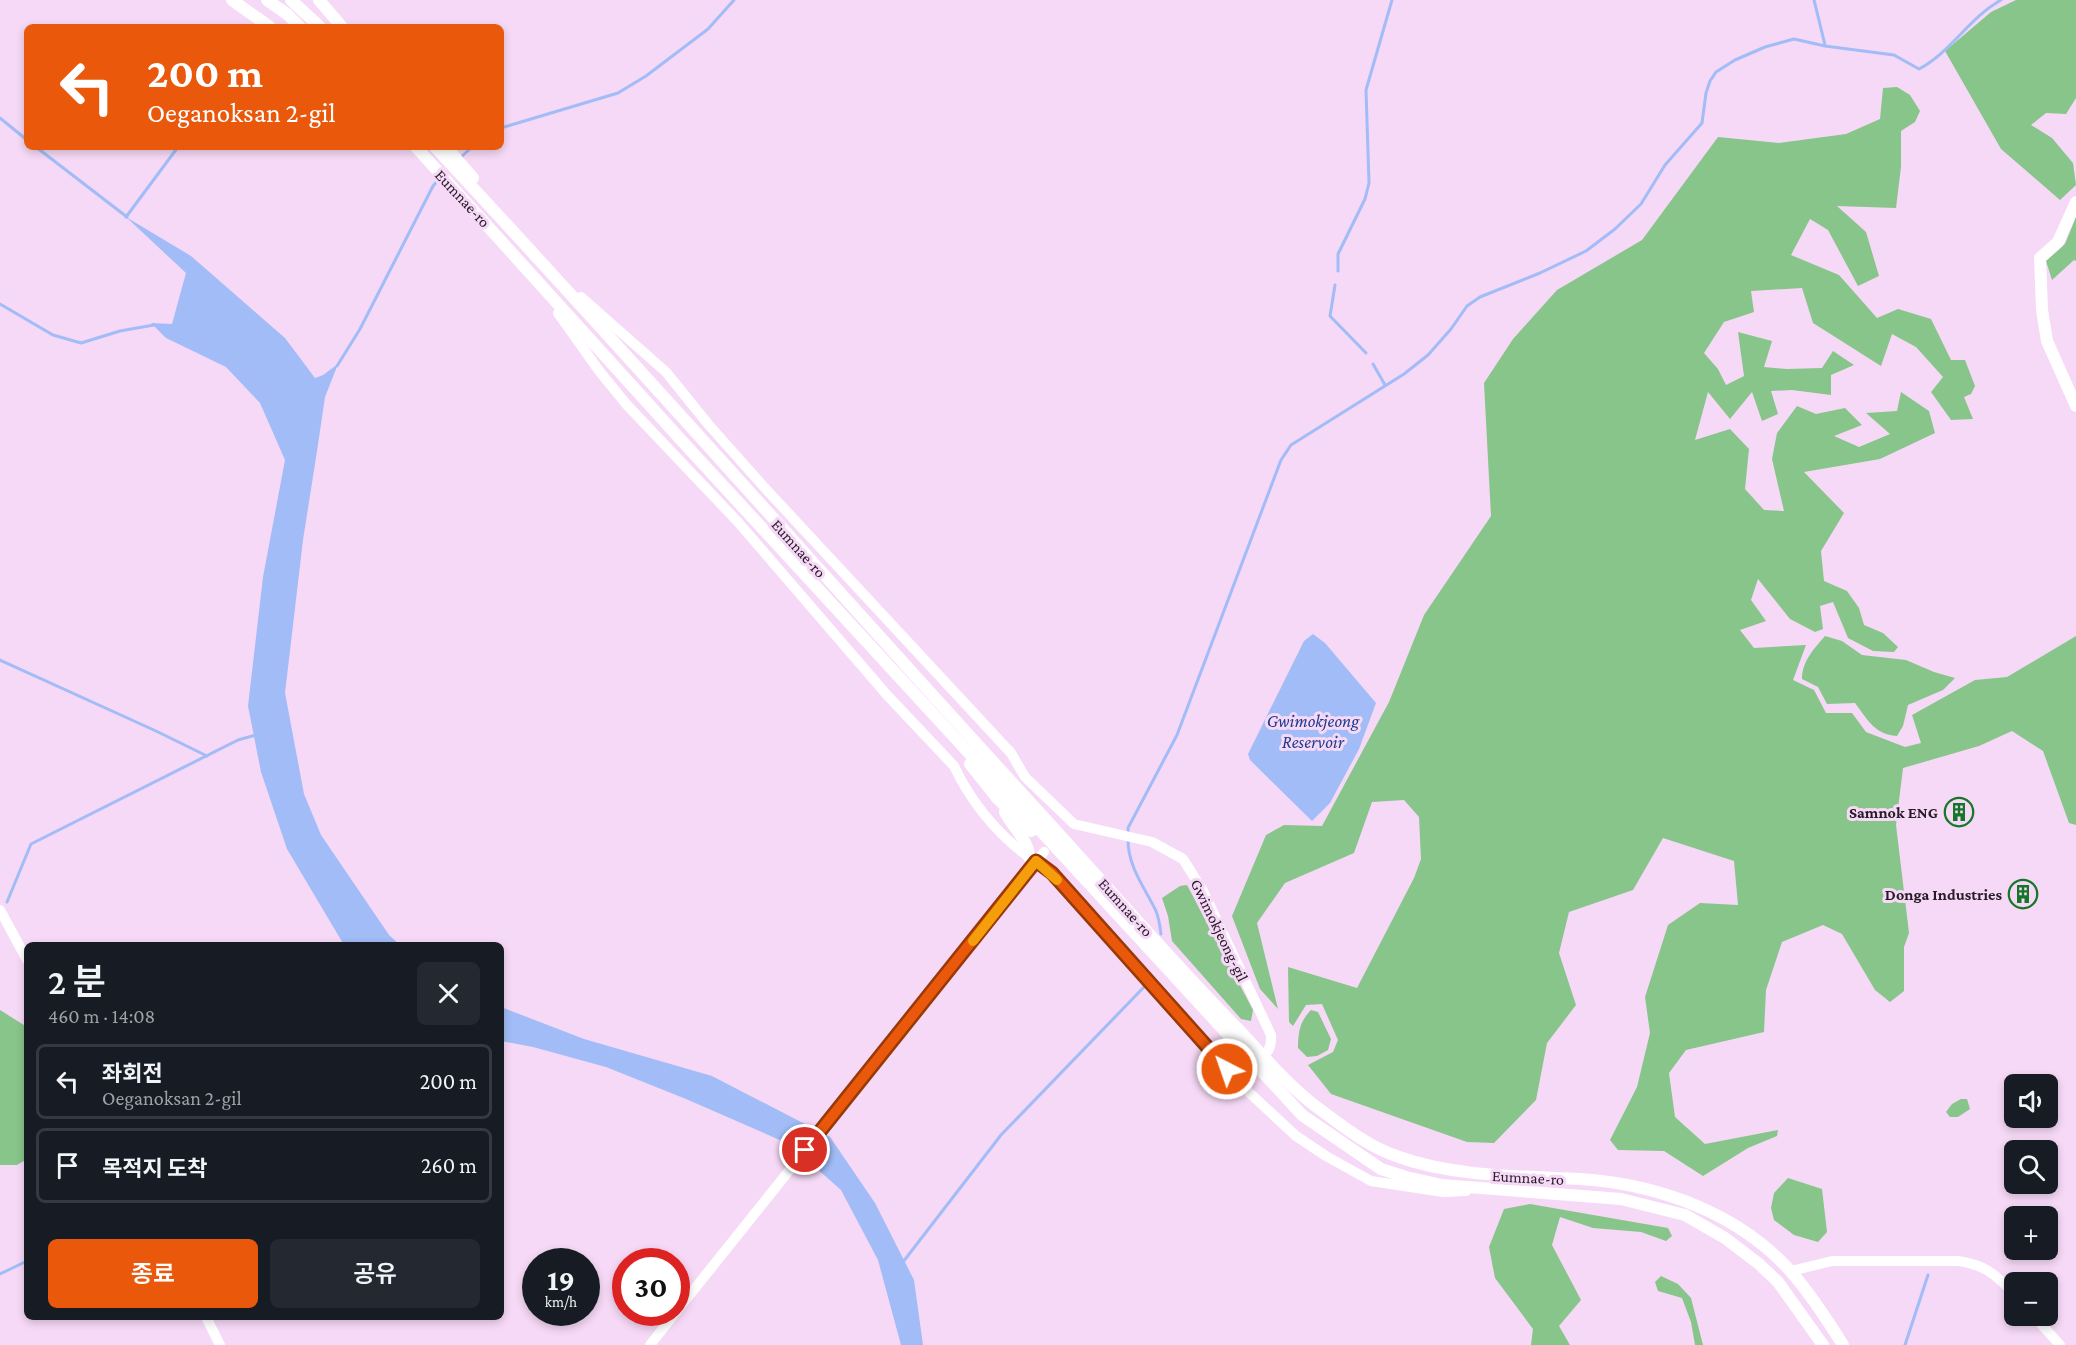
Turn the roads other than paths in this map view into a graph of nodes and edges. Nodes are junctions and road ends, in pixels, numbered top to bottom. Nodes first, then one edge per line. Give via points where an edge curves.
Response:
1 (232, 0) edge
2 (267, 0) edge
3 (291, 0) edge
4 (319, 0) edge
5 (266, 24) edge
6 (297, 24) edge
7 (317, 24) edge
8 (339, 24) edge
9 (438, 150) edge
10 (420, 151) edge
11 (454, 155) edge
12 (2076, 202) edge
13 (510, 227) junction
14 (532, 274) junction
15 (2076, 406) edge
16 (965, 749) junction
17 (997, 798) junction
18 (1050, 849) junction
19 (1032, 859) junction
20 (0, 910) edge
21 (24, 954) edge
22 (1260, 1060) junction
23 (1503, 1190) junction
24 (1791, 1271) junction
25 (1778, 1282) junction
26 (2004, 1284) edge
27 (690, 1294) edge
28 (208, 1320) edge
29 (665, 1326) edge
30 (2043, 1326) edge
31 (220, 1345) edge
32 (650, 1345) edge
33 (1823, 1345) edge
34 (1843, 1345) edge
35 (2060, 1345) edge

1 - 5 street
2 - 6 street
3 - 7 street
4 - 8 street
9 - 13 street, Eumnae-ro
10 - 14 street, Eumnae-ro
11 - 13 street
12 - 15 street via 2058,242 2040,258 2047,341
13 - 22 street, Eumnae-ro
13 - 22 street, Gwimokjeong-gil via 590,307 666,372 764,487 1011,753 1025,777 1071,827 1152,842 1184,859 1271,1035 1271,1045
14 - 16 street, Eumnae-ro
14 - 19 street via 535,288 565,320 627,405 753,539 887,695 954,766 985,814
16 - 17 street via 970,764
16 - 18 street, Eumnae-ro
17 - 18 street
17 - 19 street
18 - 19 street
18 - 22 street, Eumnae-ro
19 - 23 street via 1052,873 1241,1085 1296,1136 1371,1182 1443,1192
19 - 27 street
20 - 21 street
22 - 23 street, Eumnae-ro via 1302,1115 1381,1169 1442,1185
22 - 24 street, Eumnae-ro via 1357,1137 1387,1153 1486,1174 1623,1183 1654,1190 1683,1199 1739,1229
23 - 25 street, Eumnae-ro via 1621,1199 1685,1215 1725,1238
24 - 25 street
24 - 26 street via 1832,1261 1958,1262 1987,1268
24 - 34 street, Eumnae-ro
25 - 33 street, Eumnae-ro
28 - 31 street
29 - 32 street
30 - 35 street

